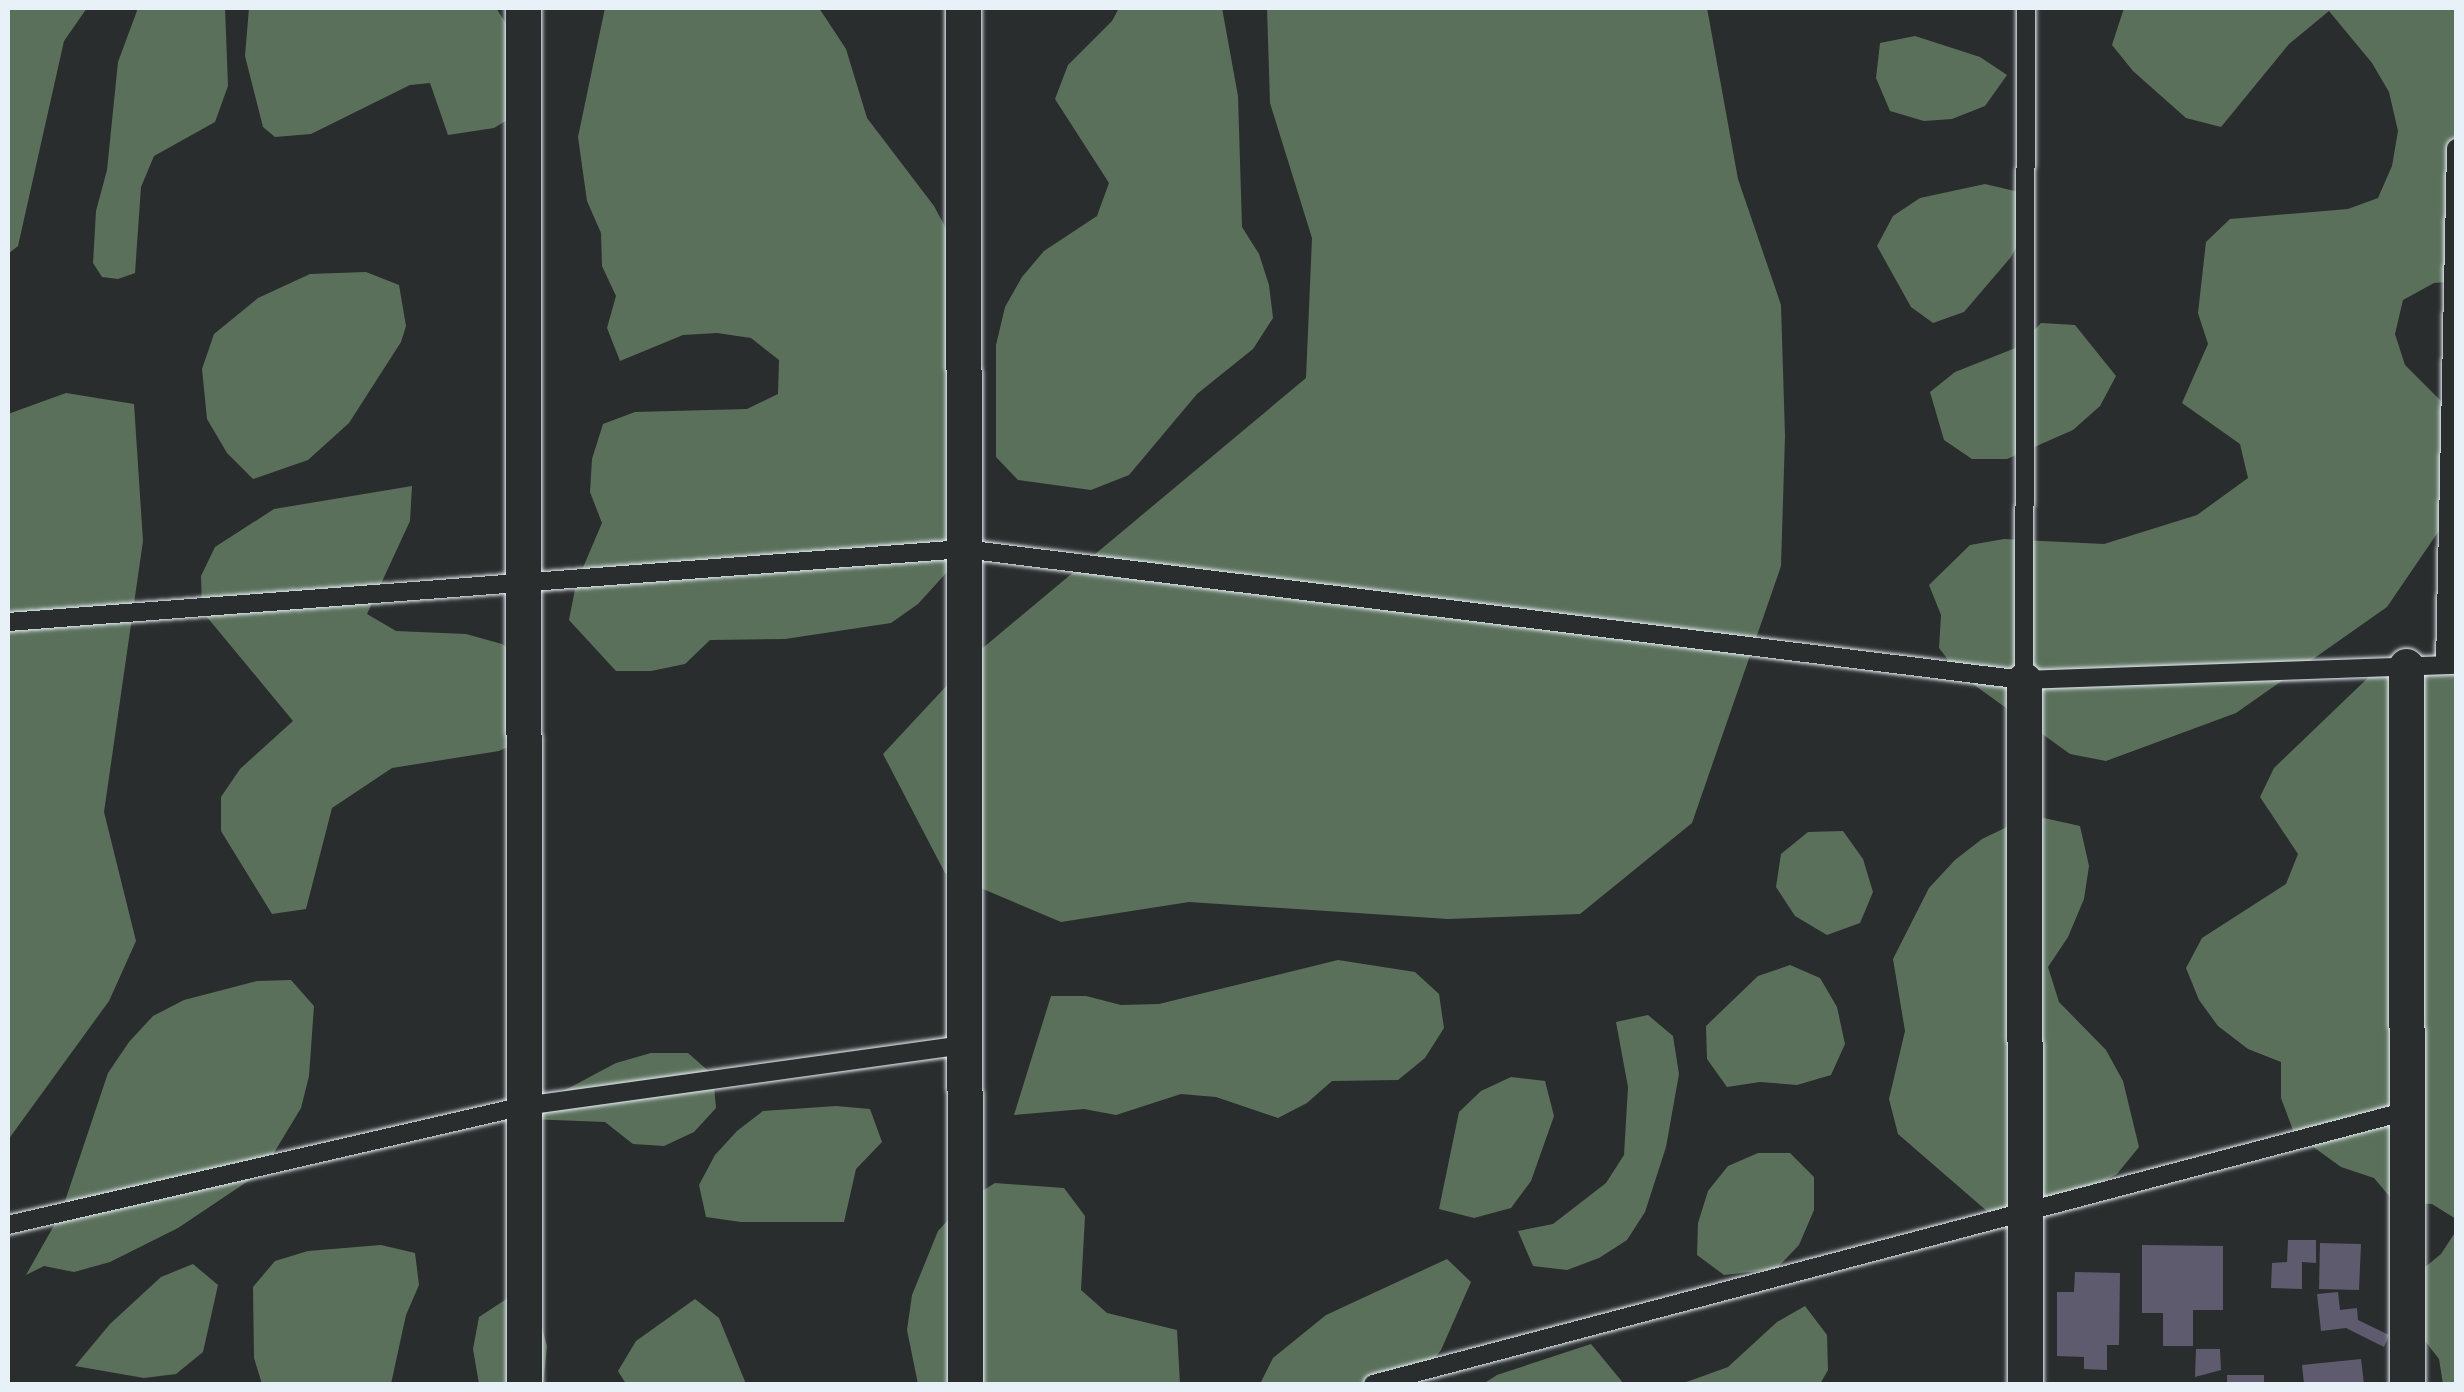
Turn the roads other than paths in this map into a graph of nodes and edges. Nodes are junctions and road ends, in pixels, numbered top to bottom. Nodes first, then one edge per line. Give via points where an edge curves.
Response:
1 (523, 8) edge
2 (963, 8) edge
3 (2026, 8) edge
4 (2456, 148) edge
5 (964, 549) junction
6 (523, 584) junction
7 (8, 622) edge
8 (2451, 665) edge
9 (2406, 666) junction
10 (2024, 680) junction
11 (964, 1045) junction
12 (524, 1106) junction
13 (2407, 1111) junction
14 (2025, 1211) junction
15 (8, 1225) edge
16 (524, 1384) edge
17 (965, 1384) edge
18 (1373, 1384) edge
19 (2025, 1384) edge
20 (2407, 1384) edge

1 - 6 street
2 - 5 street
3 - 10 lane
4 - 8 lane
5 - 6 lane
5 - 10 lane
5 - 11 street
6 - 7 lane
6 - 12 street
8 - 9 lane
9 - 10 lane
9 - 13 street
10 - 14 street
11 - 12 lane
11 - 17 street
12 - 15 lane
12 - 16 street
13 - 14 lane
13 - 20 street
14 - 18 lane
14 - 19 street

